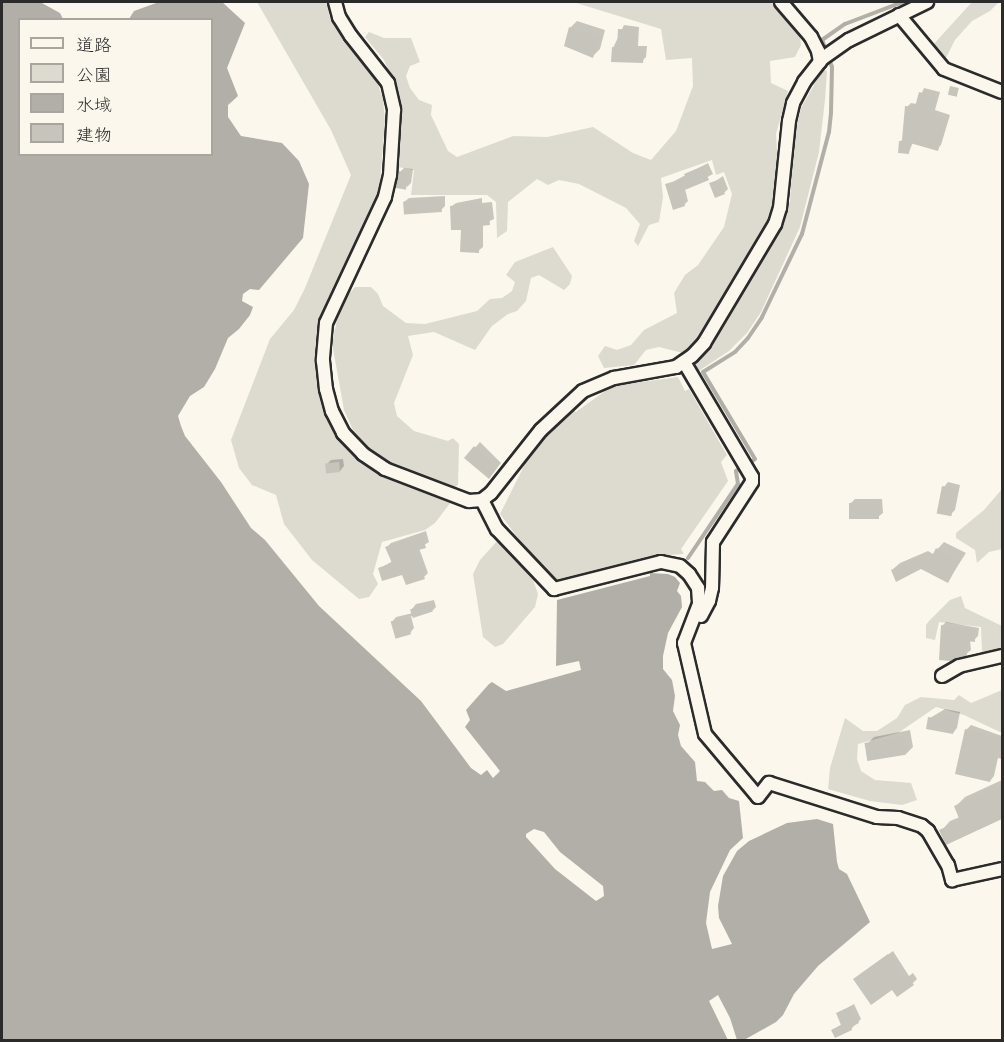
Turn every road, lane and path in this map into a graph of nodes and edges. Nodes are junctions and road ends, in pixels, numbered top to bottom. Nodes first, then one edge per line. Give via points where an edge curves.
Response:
1 (335, 2) edge
2 (781, 2) edge
3 (927, 2) edge
4 (898, 15) junction
5 (825, 57) junction
6 (1002, 92) edge
7 (684, 362) junction
8 (482, 500) junction
9 (693, 623) junction
10 (1002, 656) edge
11 (942, 676) dead end
12 (1002, 869) edge

1 - 8 street via 351,36 388,83 394,110 385,197 326,323 323,361 332,411 354,445 375,463 460,500
2 - 5 street
3 - 4 street
4 - 5 street
4 - 6 street via 944,69
5 - 7 street via 793,102 775,224 704,343
7 - 8 street via 656,372 602,381 583,391 541,430
7 - 9 street via 743,458 752,482 712,542 712,588 704,613
8 - 9 street via 497,529 554,590 661,562 680,566 698,588 699,604
9 - 12 street via 684,643 705,734 758,797 769,783 877,817 898,818 922,826 948,865 952,880
10 - 11 street via 959,666

